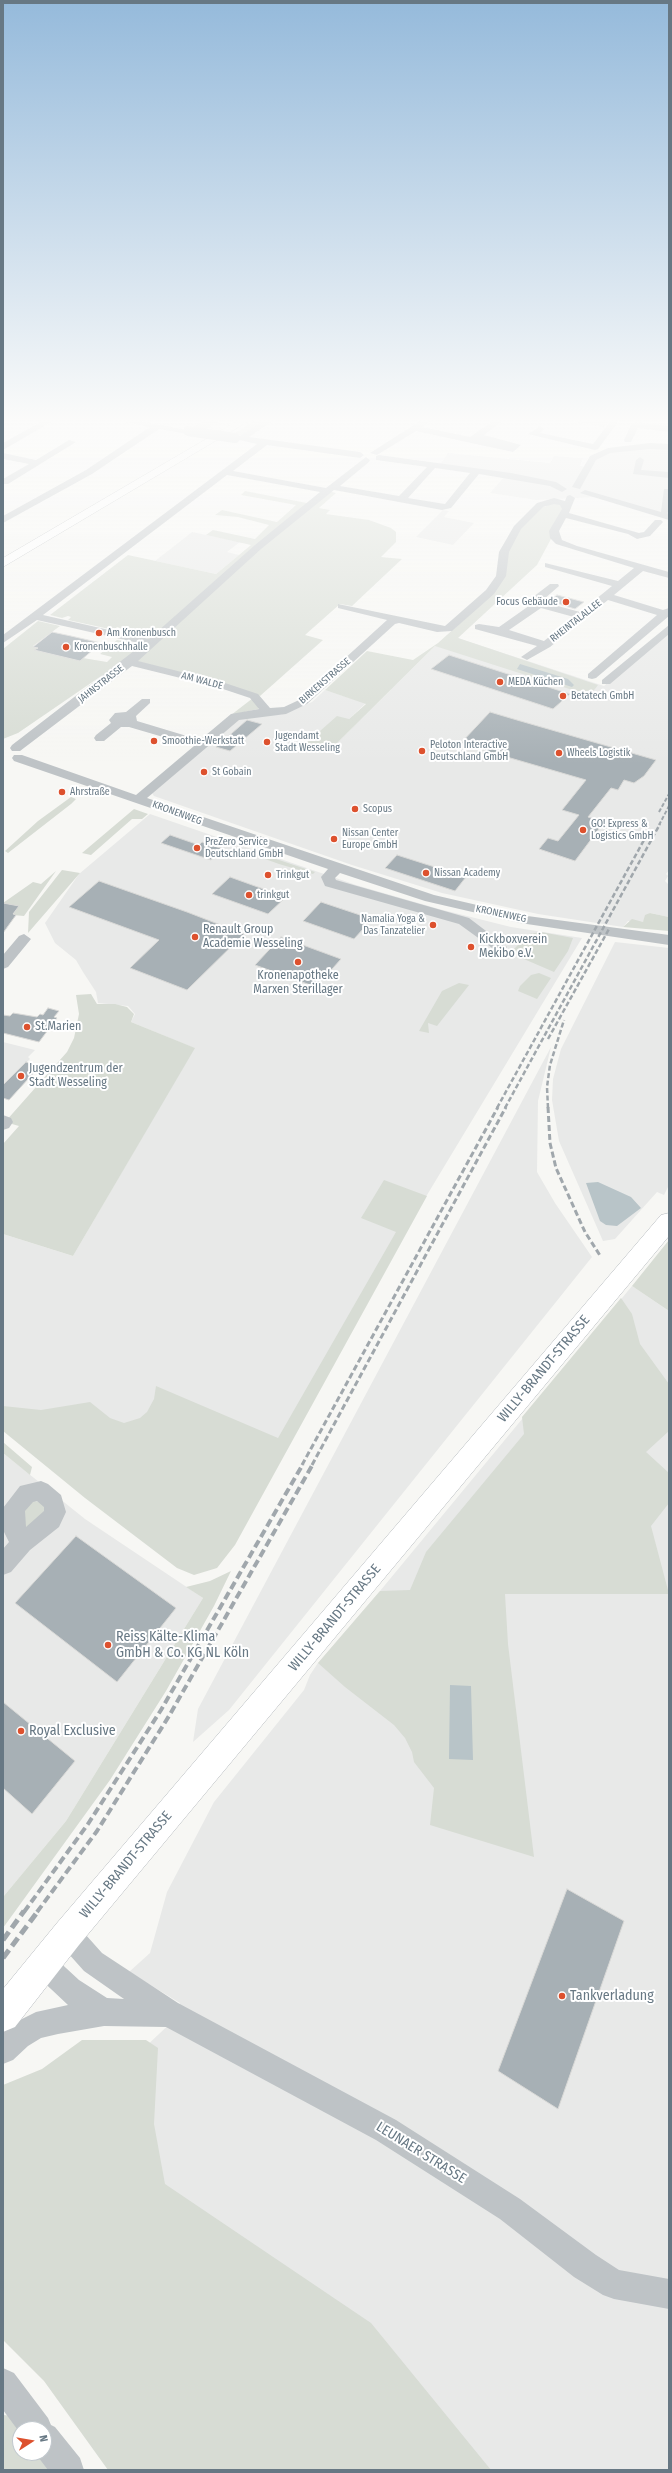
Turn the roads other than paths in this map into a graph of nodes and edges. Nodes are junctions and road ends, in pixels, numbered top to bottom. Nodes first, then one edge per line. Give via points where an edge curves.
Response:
1 (53, 533) edge
2 (144, 533) edge
3 (277, 533) edge
4 (514, 533) edge
5 (554, 533) edge
6 (632, 533) edge
7 (648, 533) edge
8 (3, 563) edge
9 (549, 565) dead end
10 (642, 567) junction
11 (669, 574) edge
12 (621, 585) junction
13 (554, 586) dead end
14 (607, 596) junction
15 (539, 604) junction
16 (342, 606) dead end
17 (667, 612) edge
18 (35, 616) junction
19 (582, 616) junction
20 (398, 620) junction
21 (479, 627) dead end
22 (669, 628) edge
23 (501, 631) junction
24 (3, 640) edge
25 (153, 642) junction
26 (546, 645) junction
27 (527, 657) dead end
28 (130, 662) junction
29 (592, 676) dead end
30 (606, 682) dead end
31 (146, 701) dead end
32 (266, 712) junction
33 (130, 719) junction
34 (100, 738) dead end
35 (201, 744) junction
36 (3, 748) edge
37 (13, 756) junction
38 (138, 799) junction
39 (337, 868) junction
40 (24, 939) dead end
41 (669, 940) edge
42 (500, 947) dead end
43 (3, 964) edge
44 (669, 1221) edge
45 (22, 1543) dead end
46 (3, 1565) edge
47 (68, 1934) junction
48 (44, 1965) junction
49 (104, 2012) junction
50 (168, 2013) junction
51 (3, 2014) edge
52 (3, 2050) edge
53 (669, 2294) edge
54 (3, 2384) edge
55 (31, 2421) edge
56 (52, 2449) edge
57 (68, 2470) edge

1 - 8 main road
2 - 18 street
3 - 25 street, JAHNSTRASSE
4 - 20 street via 504,552 498,582 458,623 442,630
5 - 10 street via 559,542 574,548
6 - 7 street via 638,536
9 - 12 street
10 - 11 street
10 - 12 street, RHEINTALALLEE
12 - 14 street, RHEINTALALLEE
13 - 15 street via 536,599
14 - 17 street
14 - 19 street, RHEINTALALLEE
15 - 19 street
15 - 23 street
16 - 20 street
17 - 29 street
18 - 24 street
18 - 25 street
19 - 26 street, RHEINTALALLEE
20 - 32 street, BIRKENSTRASSE via 391,622 303,702 286,710
21 - 23 street
22 - 30 street
23 - 26 street
25 - 28 street, JAHNSTRASSE
26 - 27 street, RHEINTALALLEE
28 - 32 street, AM WALDE via 254,696 263,704
28 - 37 street, JAHNSTRASSE
31 - 33 street
32 - 35 street, BIRKENSTRASSE via 235,717
33 - 34 street via 118,723
33 - 35 street
35 - 38 street, BIRKENSTRASSE
36 - 37 street
37 - 38 street, KRONENWEG
38 - 39 street, KRONENWEG
39 - 41 street, KRONENWEG via 430,898 520,919
39 - 42 street, KRONENWEG via 328,877 330,883 464,921
40 - 43 street
44 - 47 main road, WILLY-BRANDT-STRASSE
45 - 46 street
47 - 48 main road, WILLY-BRANDT-STRASSE
47 - 50 street, LEUNAER STRASSE via 93,1962
48 - 49 street via 69,1990
48 - 51 main road, WILLY-BRANDT-STRASSE
49 - 50 street, LEUNAER STRASSE
49 - 52 street, LEUNAER STRASSE via 36,2026 18,2036
50 - 53 street, LEUNAER STRASSE via 386,2130 510,2209 584,2266 614,2284
54 - 55 street
56 - 57 street

